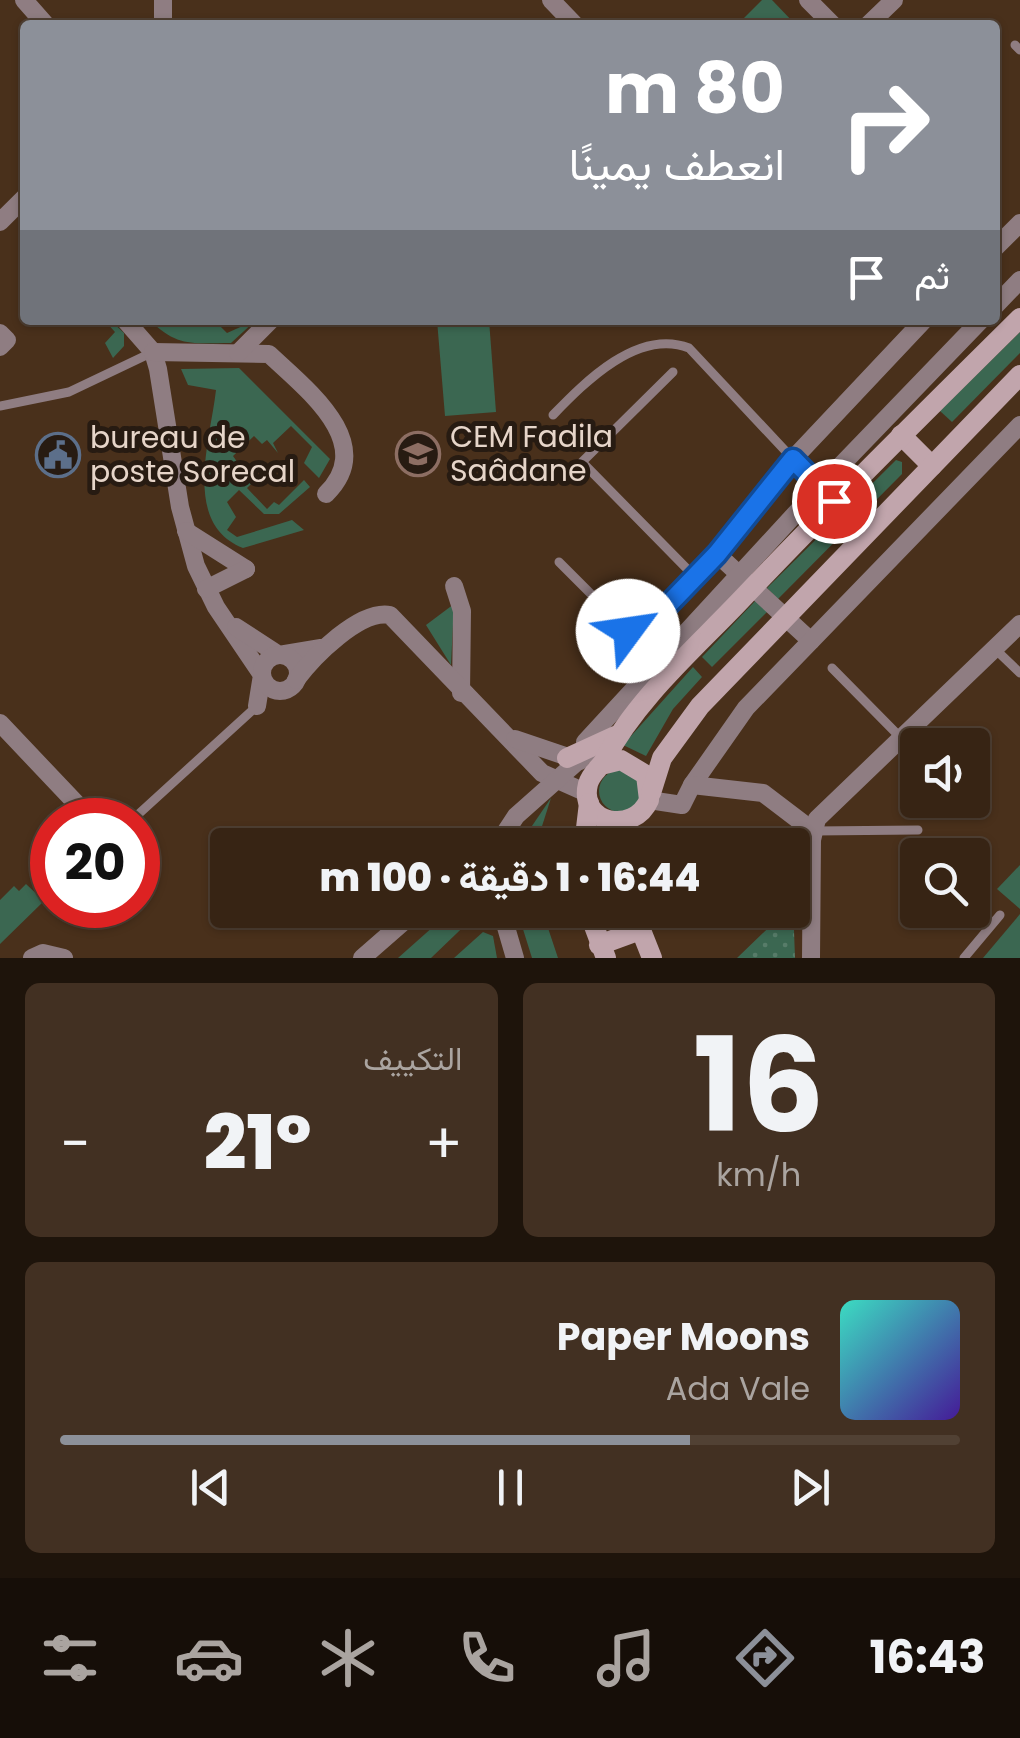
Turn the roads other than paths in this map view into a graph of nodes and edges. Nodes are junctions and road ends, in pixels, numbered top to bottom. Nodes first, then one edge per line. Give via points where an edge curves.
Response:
1 (24, 0) edge
2 (551, 0) edge
3 (808, 0) edge
4 (894, 0) edge
5 (42, 20) edge
6 (570, 20) edge
7 (828, 20) edge
8 (873, 20) edge
9 (1020, 224) edge
10 (1000, 243) edge
11 (1020, 280) edge
12 (1000, 301) edge
13 (1020, 318) edge
14 (129, 325) edge
15 (266, 325) edge
16 (919, 325) edge
17 (977, 325) edge
18 (0, 334) edge
19 (0, 347) edge
20 (153, 352) junction
21 (238, 353) junction
22 (673, 372) dead end
23 (1020, 374) edge
24 (0, 406) edge
25 (553, 415) dead end
26 (1020, 425) edge
27 (902, 435) junction
28 (793, 459) junction
29 (932, 466) junction
30 (326, 494) dead end
31 (827, 494) junction
32 (186, 531) junction
33 (717, 554) junction
34 (560, 562) dead end
35 (696, 578) junction
36 (747, 581) junction
37 (454, 586) dead end
38 (206, 590) junction
39 (223, 616) junction
40 (789, 618) junction
41 (1020, 624) edge
42 (811, 640) junction
43 (326, 646) junction
44 (994, 648) junction
45 (279, 655) junction
46 (832, 668) dead end
47 (1020, 673) edge
48 (262, 676) junction
49 (290, 685) junction
50 (461, 694) junction
51 (257, 706) junction
52 (0, 723) edge
53 (910, 728) edge
54 (501, 733) junction
55 (900, 737) joint
56 (584, 756) junction
57 (549, 777) junction
58 (692, 785) junction
59 (71, 798) edge
60 (156, 798) edge
61 (588, 798) junction
62 (650, 798) junction
63 (634, 819) junction
64 (509, 828) edge
65 (585, 828) edge
66 (632, 828) edge
67 (918, 830) dead end
68 (810, 831) edge
69 (813, 831) junction
70 (1000, 915) dead end
71 (396, 928) edge
72 (506, 928) edge
73 (628, 928) edge
74 (640, 928) edge
75 (603, 951) edge
76 (32, 958) edge
77 (64, 958) edge
78 (362, 958) edge
79 (515, 958) edge
80 (652, 958) edge
81 (811, 958) edge
82 (964, 958) edge

1 - 5 street
2 - 6 street
3 - 7 street
4 - 8 street
9 - 10 street
11 - 12 street
13 - 27 main road
14 - 20 street
15 - 21 street
16 - 28 street
17 - 31 street
18 - 19 street via 6,340
20 - 21 street
20 - 24 lane via 70,392
20 - 32 street
21 - 30 street via 270,354 335,423 346,462
22 - 35 lane via 582,462
23 - 29 main road
25 - 28 lane via 594,373 646,347 676,343 689,348
26 - 42 street
27 - 29 main road
27 - 31 main road
28 - 31 street
28 - 33 lane
29 - 40 main road
31 - 36 main road
32 - 38 street
32 - 38 street via 246,569
33 - 35 lane
33 - 36 street
34 - 35 lane via 634,634
36 - 40 street
36 - 56 street
36 - 56 main road via 617,736
37 - 50 street via 462,612
38 - 39 street
39 - 45 street
39 - 48 street
40 - 42 street
40 - 62 main road via 700,706 662,758
41 - 44 street
42 - 58 street via 746,708
43 - 45 street
43 - 49 street
43 - 50 street via 368,617 390,615
44 - 47 lane
44 - 53 street
45 - 48 street via 264,664
45 - 49 street via 295,664
46 - 55 lane
48 - 49 street via 268,686
48 - 51 street
49 - 51 street
50 - 54 street
51 - 60 lane
52 - 59 street
54 - 56 street
54 - 57 street
55 - 69 street via 828,806
56 - 57 street
56 - 61 main road via 594,772
56 - 62 main road via 631,762 646,776
57 - 61 street
57 - 64 street
58 - 62 street via 682,805
58 - 69 street via 763,794
61 - 63 main road via 613,823
61 - 65 main road
62 - 63 main road
63 - 66 main road
67 - 69 lane
68 - 69 lane
69 - 81 street
70 - 82 lane
71 - 78 street
72 - 79 street
73 - 75 main road
74 - 80 main road
76 - 77 street

